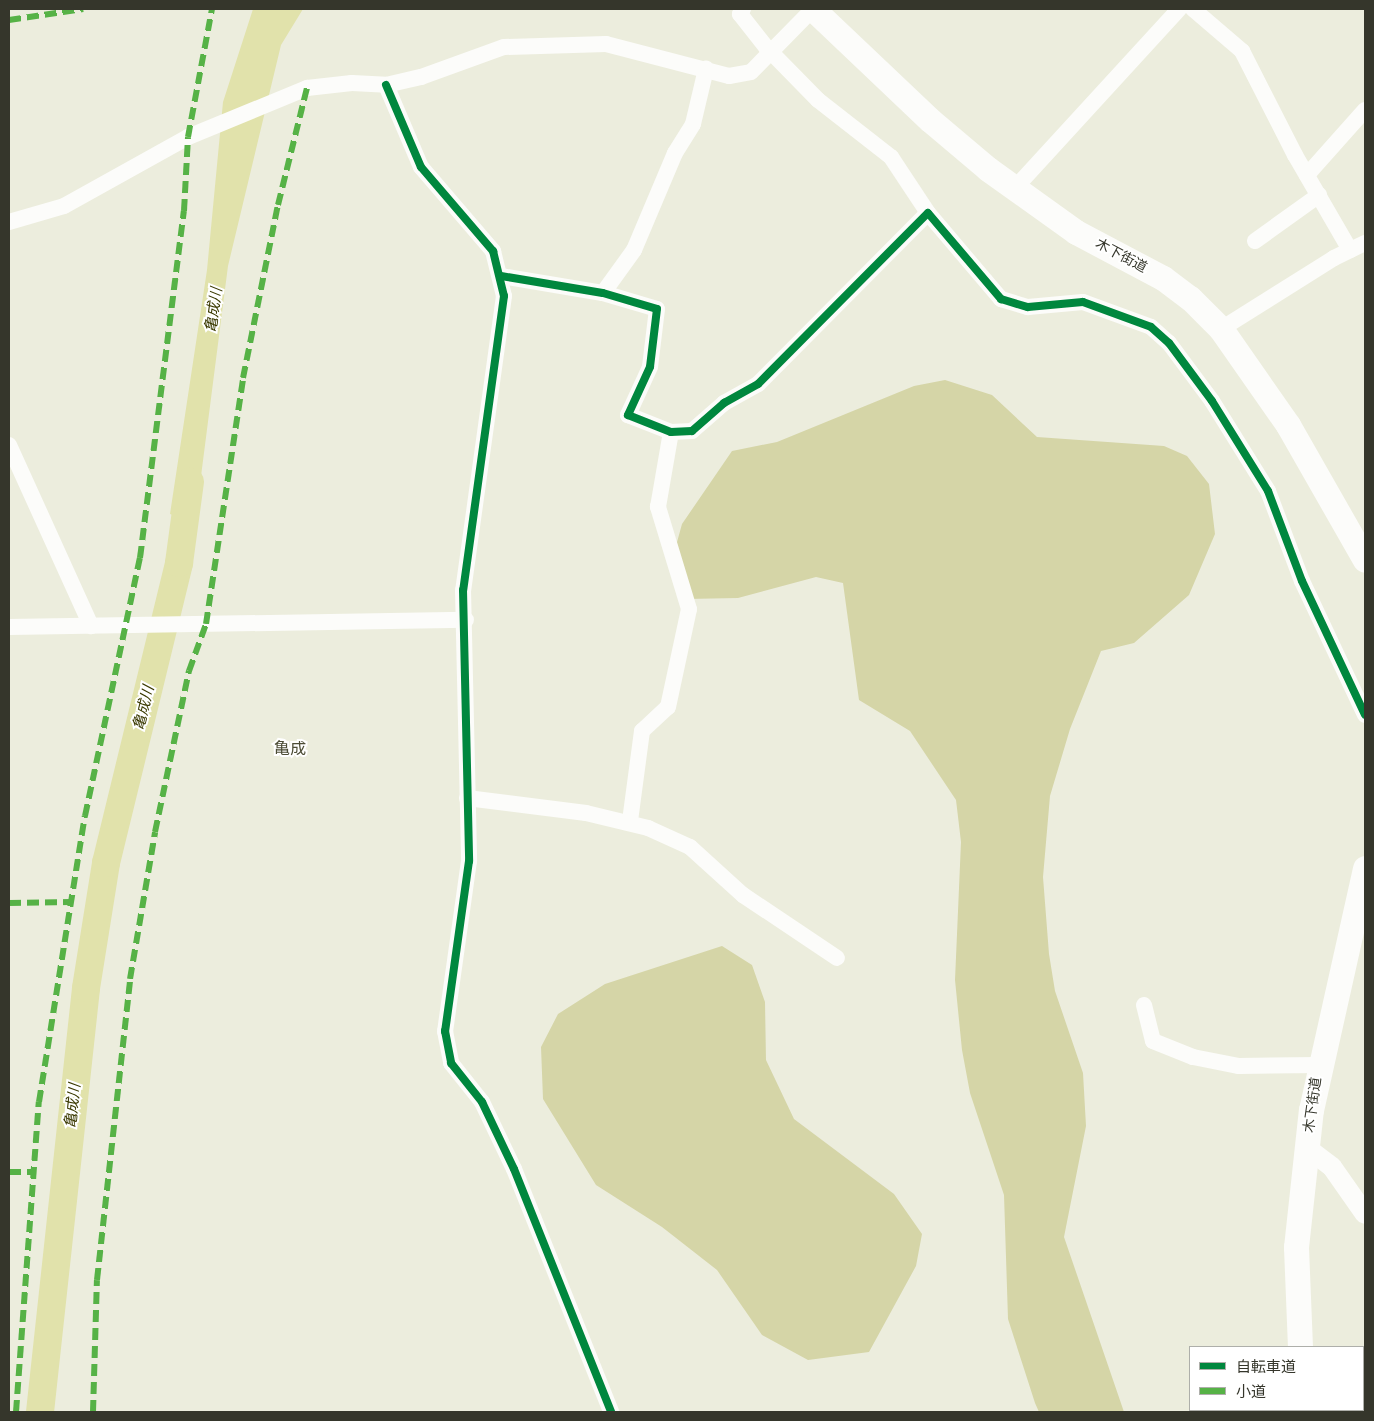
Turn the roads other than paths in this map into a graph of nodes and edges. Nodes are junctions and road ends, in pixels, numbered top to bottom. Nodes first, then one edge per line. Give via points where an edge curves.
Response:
1 (743, 9) edge
2 (813, 9) edge
3 (1179, 9) edge
4 (1193, 9) edge
5 (772, 53) junction
6 (706, 68) junction
7 (386, 85) junction
8 (1365, 110) edge
9 (1307, 175) junction
10 (1015, 188) junction
11 (1318, 195) junction
12 (928, 213) junction
13 (9, 222) edge
14 (1255, 241) dead end
15 (1358, 246) edge
16 (501, 276) junction
17 (603, 293) junction
18 (1221, 328) junction
19 (671, 432) junction
20 (9, 445) edge
21 (1365, 560) edge
22 (466, 620) junction
23 (92, 626) junction
24 (9, 627) edge
25 (1365, 716) edge
26 (467, 798) junction
27 (630, 821) junction
28 (1365, 868) edge
29 (836, 958) dead end
30 (1144, 1005) dead end
31 (1319, 1065) junction
32 (1307, 1148) junction
33 (1365, 1214) edge
34 (1300, 1346) edge
35 (611, 1412) edge

1 - 5 street via 740,14
2 - 5 street
2 - 10 main road, 木下街道 via 930,120
3 - 10 street
4 - 9 street via 1242,52
5 - 6 street via 751,72 729,76
5 - 12 street via 818,100 891,157
6 - 7 street via 606,44 504,47 421,78
6 - 17 street via 693,124 675,153 634,250
7 - 13 street via 352,83 307,88 189,137 64,206
7 - 16 street via 421,168 493,251
8 - 9 street
9 - 11 street
10 - 18 main road, 木下街道 via 1076,232 1163,278
11 - 14 street
11 - 15 street
12 - 19 street via 758,384 724,404 692,431
12 - 25 street via 1001,300 1028,307 1083,302 1152,327 1169,343 1212,402 1268,492 1302,581
15 - 18 street
16 - 17 street
16 - 22 street via 504,296 463,590
17 - 19 street via 657,309 650,367 628,415
18 - 21 main road, 木下街道 via 1288,426
19 - 27 street via 658,507 689,609 668,707 642,731
20 - 23 street
22 - 23 street
22 - 26 street
23 - 24 street
26 - 27 street
26 - 35 street via 469,861 445,1031 451,1063 482,1102 514,1169
27 - 29 street via 690,847 743,895
28 - 31 main road, 木下街道
30 - 31 street via 1153,1041 1193,1057 1239,1066
31 - 32 main road, 木下街道
32 - 33 street via 1332,1167
32 - 34 main road, 木下街道 via 1296,1247

